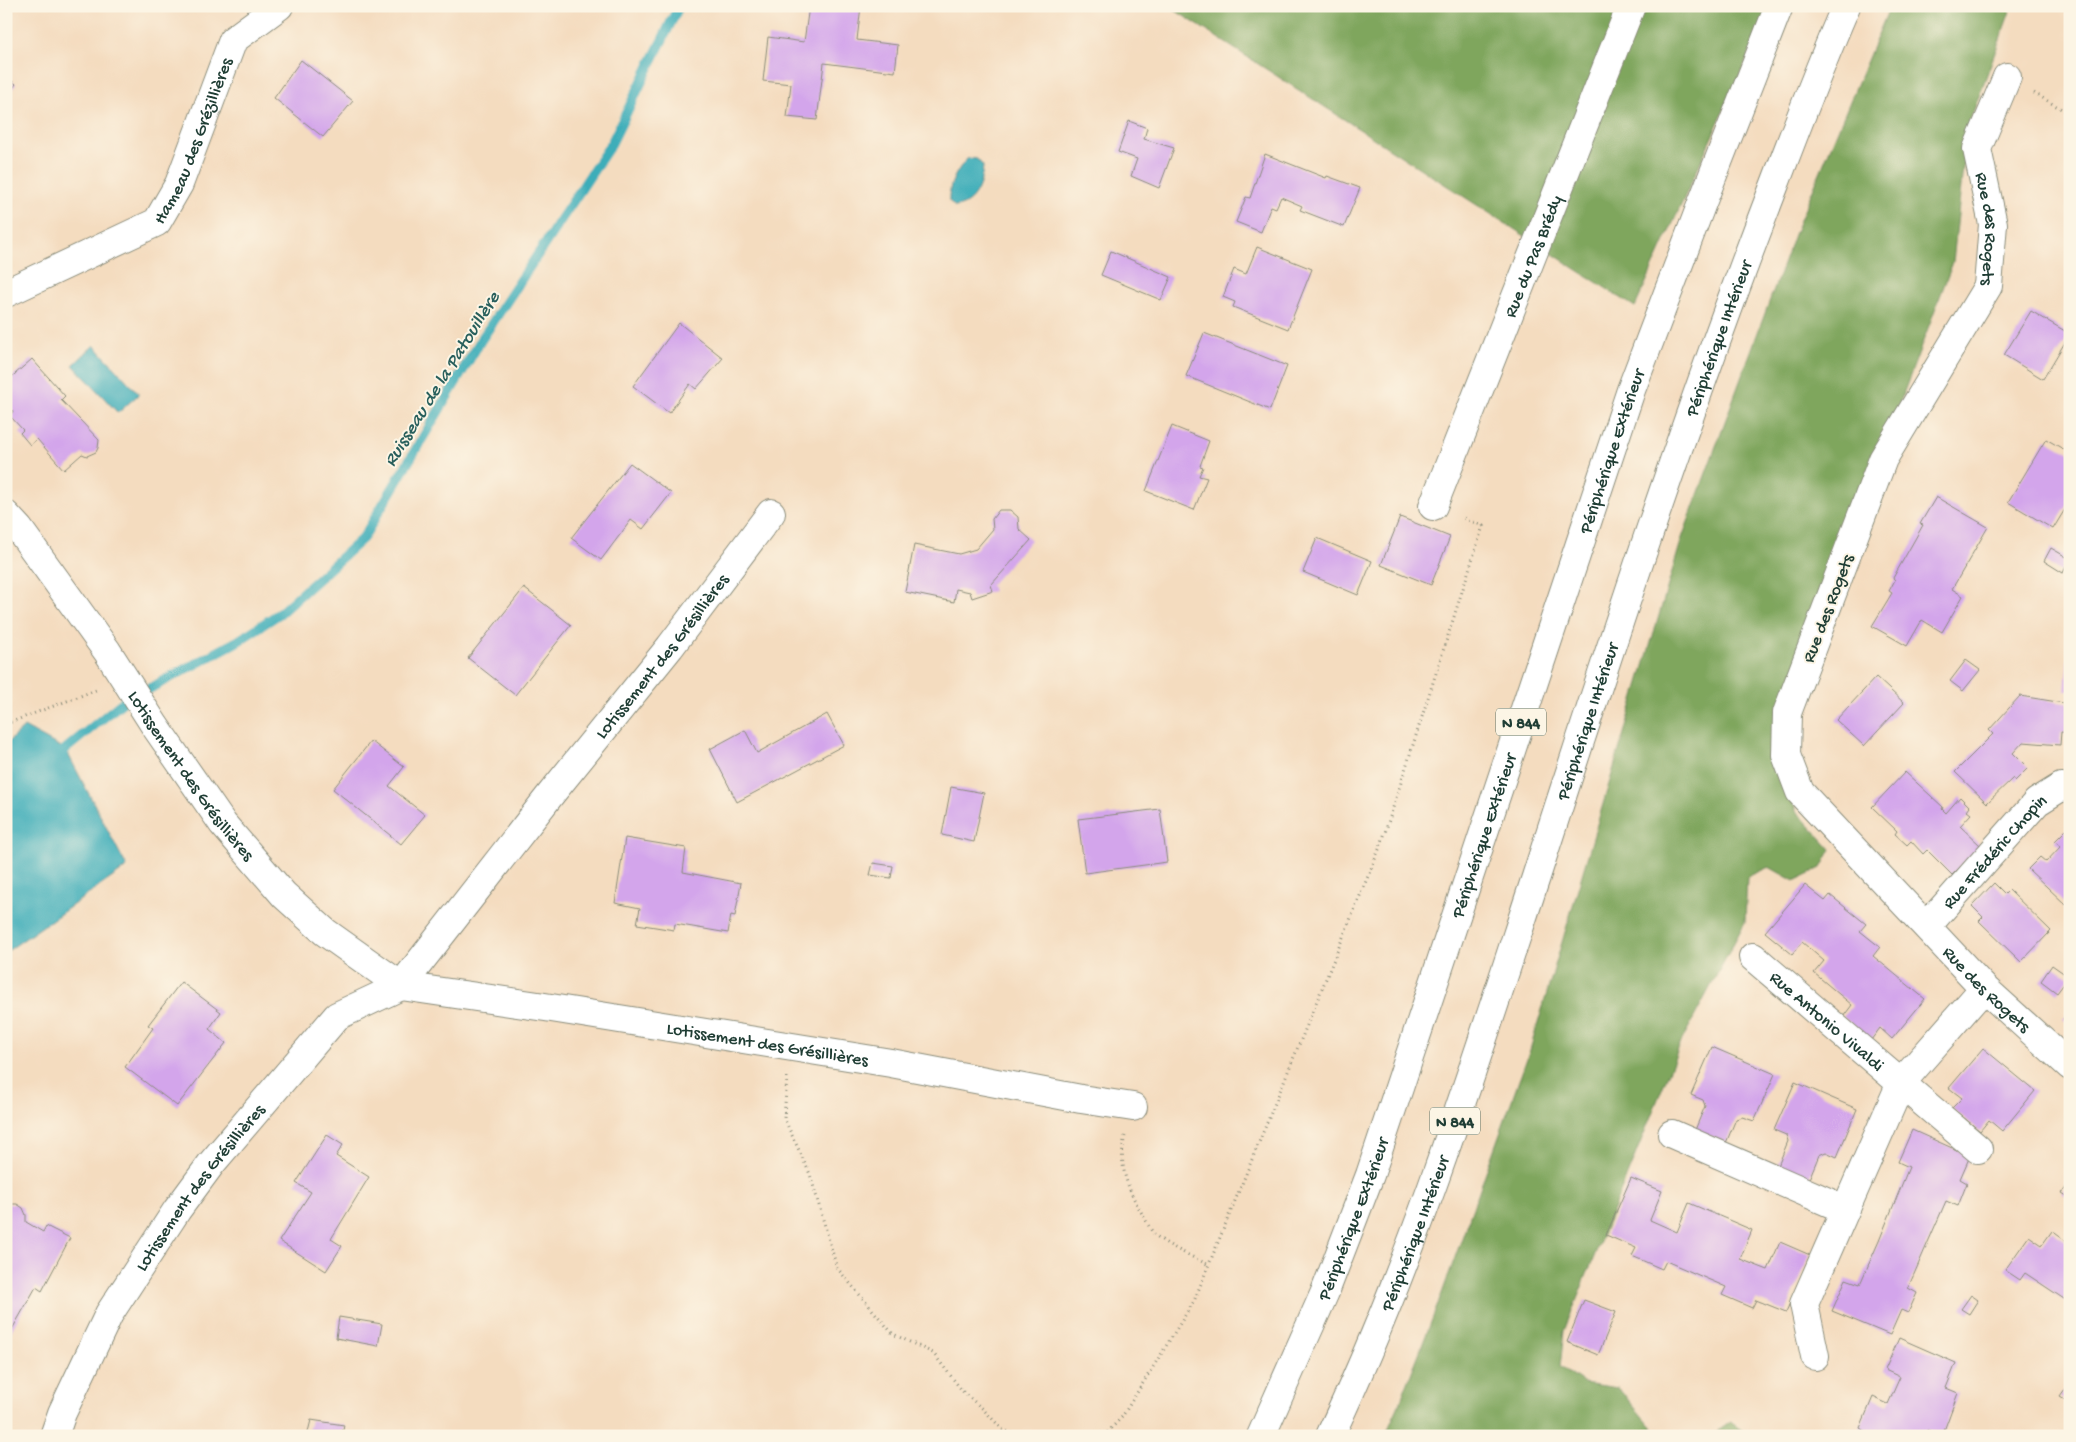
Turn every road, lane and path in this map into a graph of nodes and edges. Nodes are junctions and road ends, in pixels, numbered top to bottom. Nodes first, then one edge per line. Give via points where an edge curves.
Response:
1 (279, 6) edge
2 (1631, 6) edge
3 (1779, 6) edge
4 (1846, 6) edge
5 (2008, 77) joint
6 (2070, 114) edge
7 (6, 293) edge
8 (1433, 506) joint
9 (771, 513) dead end
10 (6, 515) edge
11 (125, 680) junction
12 (6, 724) edge
13 (2070, 788) edge
14 (1927, 926) junction
15 (1753, 957) dead end
16 (401, 986) junction
17 (1984, 988) junction
18 (790, 1047) junction
19 (2070, 1066) edge
20 (1901, 1083) junction
21 (1133, 1106) joint
22 (1672, 1134) dead end
23 (1978, 1149) dead end
24 (1844, 1209) junction
25 (1208, 1265) junction
26 (1815, 1356) dead end
27 (54, 1436) edge
28 (1021, 1436) edge
29 (1104, 1436) edge
30 (1261, 1436) edge
31 (1330, 1436) edge

1 - 7 main road, Hameau des Grézillières via 233,40 179,184 157,222
2 - 8 main road, Rue du Pas Brédy
3 - 30 main road, Périphérique Extérieur / N 844 via 1631,390 1370,1175 1325,1292
4 - 31 main road, Périphérique Intérieur / N 844 via 1746,258 1697,395 1413,1240 1378,1331
5 - 6 path
5 - 14 main road, Rue des Rogets via 1978,149 1993,224 1988,286 1884,459 1787,713 1786,755 1800,792
8 - 25 path via 1483,526 1382,842
9 - 16 main road, Lotissement des Grésillières via 670,647
10 - 11 main road, Lotissement des Grésillières
11 - 12 path
11 - 16 main road, Lotissement des Grésillières via 223,824 284,896 324,932
13 - 14 main road, Rue Frédéric Chopin via 2061,787 2037,802
14 - 17 main road, Rue des Rogets
15 - 20 main road, Rue Antonio Vivaldi
16 - 18 main road, Lotissement des Grésillières
16 - 27 main road, Lotissement des Grésillières via 337,1016 210,1164 109,1314
17 - 19 main road, Rue des Rogets
17 - 20 main road, Rue Antonio Vivaldi
18 - 21 main road, Lotissement des Grésillières
18 - 28 path via 784,1118 810,1174 837,1268 893,1334 932,1353 964,1393 1003,1430
20 - 23 main road, Rue Antonio Vivaldi
20 - 24 main road, Rue Antonio Vivaldi
21 - 25 path via 1123,1144 1122,1168 1134,1200 1154,1233
22 - 24 main road
24 - 26 main road, Rue Antonio Vivaldi via 1804,1304
25 - 29 path via 1194,1301 1122,1417

